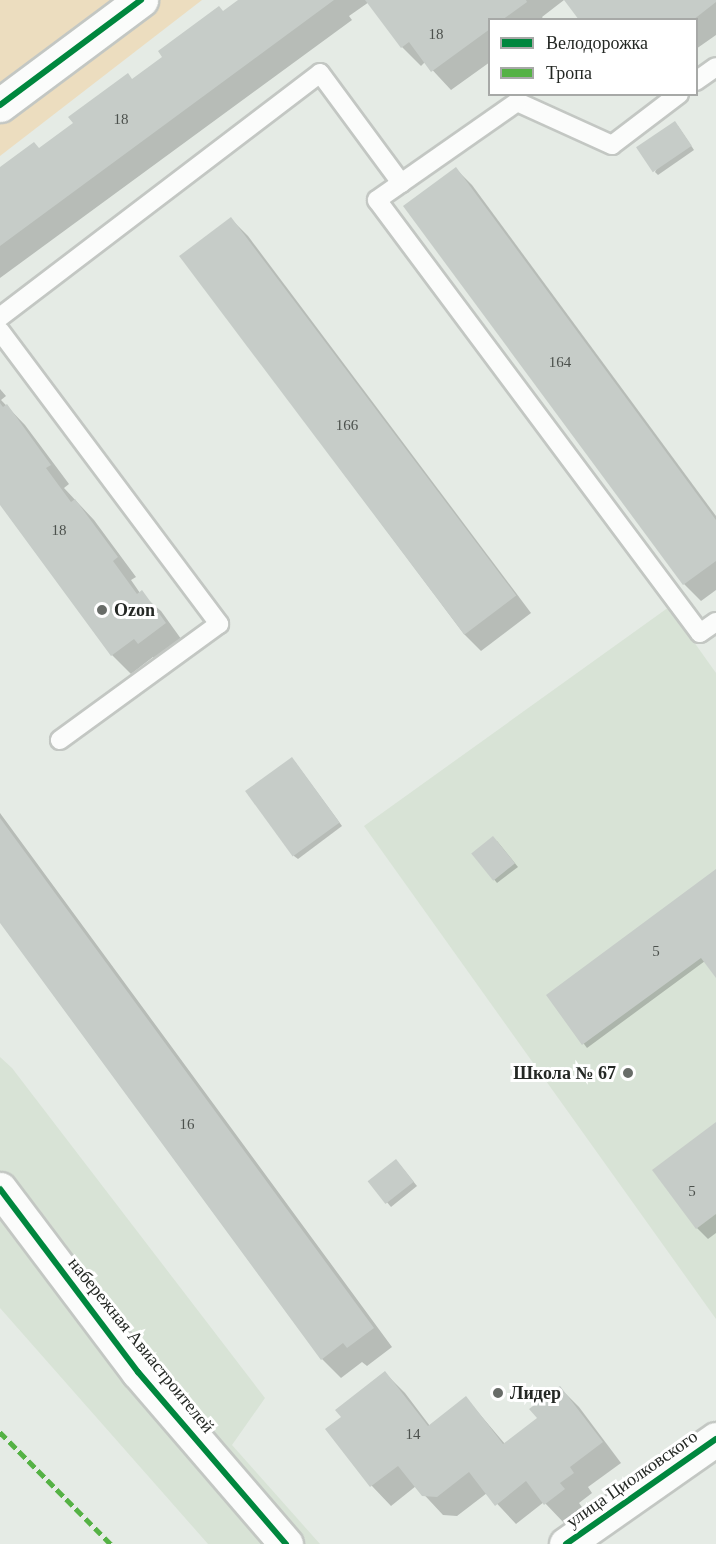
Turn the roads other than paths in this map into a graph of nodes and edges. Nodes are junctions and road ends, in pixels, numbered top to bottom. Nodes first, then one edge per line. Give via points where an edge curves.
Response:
1 (141, 0) edge
2 (716, 67) edge
3 (698, 80) edge
4 (676, 96) edge
5 (0, 105) edge
6 (401, 183) junction
7 (0, 317) edge
8 (0, 331) edge
9 (716, 622) edge
10 (60, 740) dead end
11 (0, 1189) edge
12 (716, 1439) edge
13 (286, 1544) edge
14 (566, 1544) edge

1 - 5 street
2 - 3 lane
4 - 6 lane via 612,145 517,102
6 - 7 lane via 320,73
6 - 9 lane via 377,200 700,633
8 - 10 lane via 219,624
11 - 13 street, набережная Авиастроителей via 138,1372
12 - 14 street, улица Циолковского

